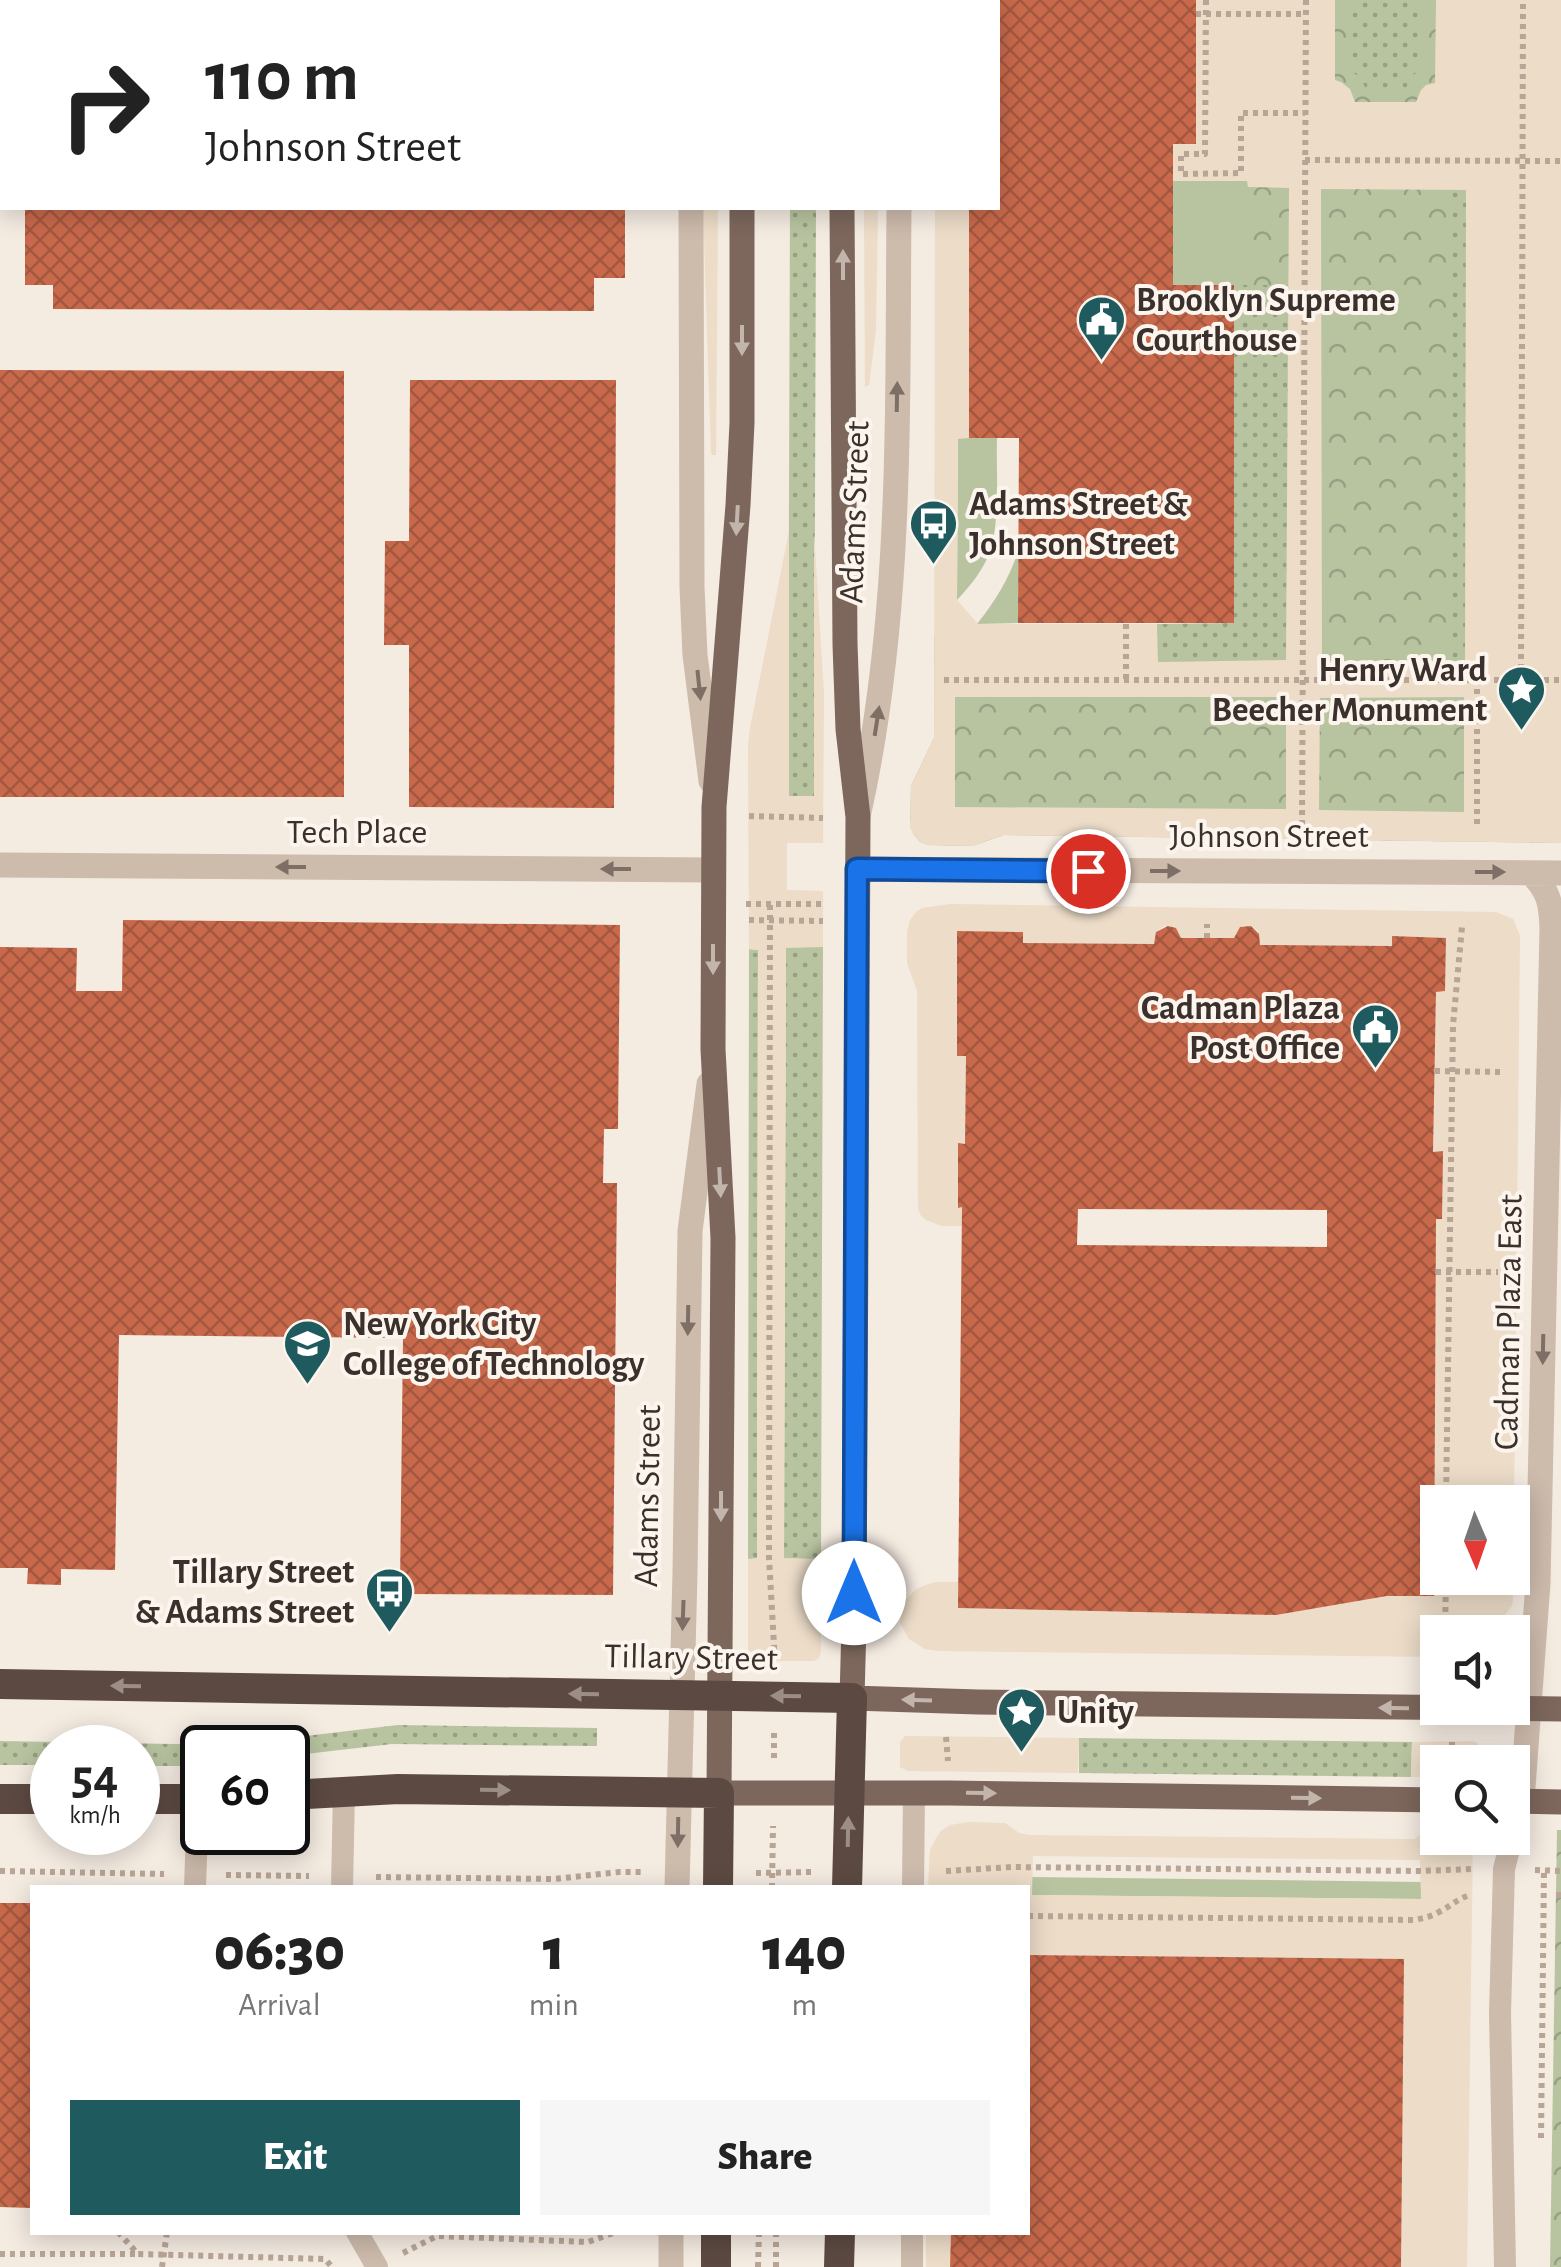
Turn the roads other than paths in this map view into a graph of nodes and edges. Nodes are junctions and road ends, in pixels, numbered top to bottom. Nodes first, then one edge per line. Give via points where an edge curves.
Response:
1 (691, 210) edge
2 (742, 210) edge
3 (842, 210) edge
4 (898, 210) edge
5 (714, 807) junction
6 (858, 817) junction
7 (0, 865) edge
8 (857, 869) junction
9 (713, 870) junction
10 (1531, 873) junction
11 (1561, 873) edge
12 (713, 1049) junction
13 (0, 1684) edge
14 (681, 1695) junction
15 (720, 1695) junction
16 (852, 1698) junction
17 (1420, 1707) edge
18 (1530, 1708) joint
19 (1561, 1709) edge
20 (344, 1790) junction
21 (679, 1792) junction
22 (719, 1792) junction
23 (849, 1792) junction
24 (914, 1792) junction
25 (310, 1793) edge
26 (0, 1799) edge
27 (30, 1799) edge
28 (1420, 1800) edge
29 (1530, 1801) edge
30 (1561, 1802) edge
31 (197, 1855) edge
32 (1508, 1855) edge
33 (731, 1880) edge
34 (196, 1881) edge
35 (342, 1882) edge
36 (677, 1885) edge
37 (846, 1885) edge
38 (914, 1885) edge
39 (360, 2235) edge
40 (671, 2235) edge
41 (716, 2235) edge
42 (840, 2235) edge
43 (912, 2235) edge
44 (387, 2261) edge
45 (671, 2267) edge
46 (716, 2267) edge
47 (839, 2267) edge
48 (912, 2267) edge
49 (1506, 2267) edge

1 -> 5 street, Adams Street via 692,587
2 -> 5 main road, Adams Street via 742,422
6 -> 3 main road, Adams Street via 845,644
6 -> 4 street, Adams Street via 880,704 893,564
5 - 9 main road, Adams Street
6 - 8 main road, Adams Street
9 -> 7 street, Tech Place
8 -> 10 street, Johnson Street
8 - 16 main road, Adams Street
9 -> 12 main road, Adams Street
10 - 11 street, Johnson Street
10 -> 18 street, Cadman Plaza East via 1551,904 1552,928
12 -> 14 street, Adams Street via 690,1231
12 -> 15 main road via 723,1238
14 -> 13 highway, Tillary Street
14 - 15 highway, Tillary Street
14 - 21 street, Adams Street
16 -> 15 highway, Tillary Street
15 - 22 main road
17 -> 16 main road, Tillary Street
16 - 23 highway, Adams Street
18 - 19 main road, Tillary Street
20 -> 21 highway
20 - 25 highway
20 - 35 lane
21 - 22 highway
21 -> 36 street, Adams Street
22 - 23 main road
22 - 33 highway
23 - 24 main road
37 -> 23 highway, Adams Street
24 -> 28 main road
24 - 38 lane
26 - 27 highway
29 - 30 main road
31 - 34 lane
32 - 49 lane, Cadman Plaza East via 1500,2013
39 - 44 lane
40 - 45 street
41 - 46 highway
42 - 47 highway
43 - 48 lane

